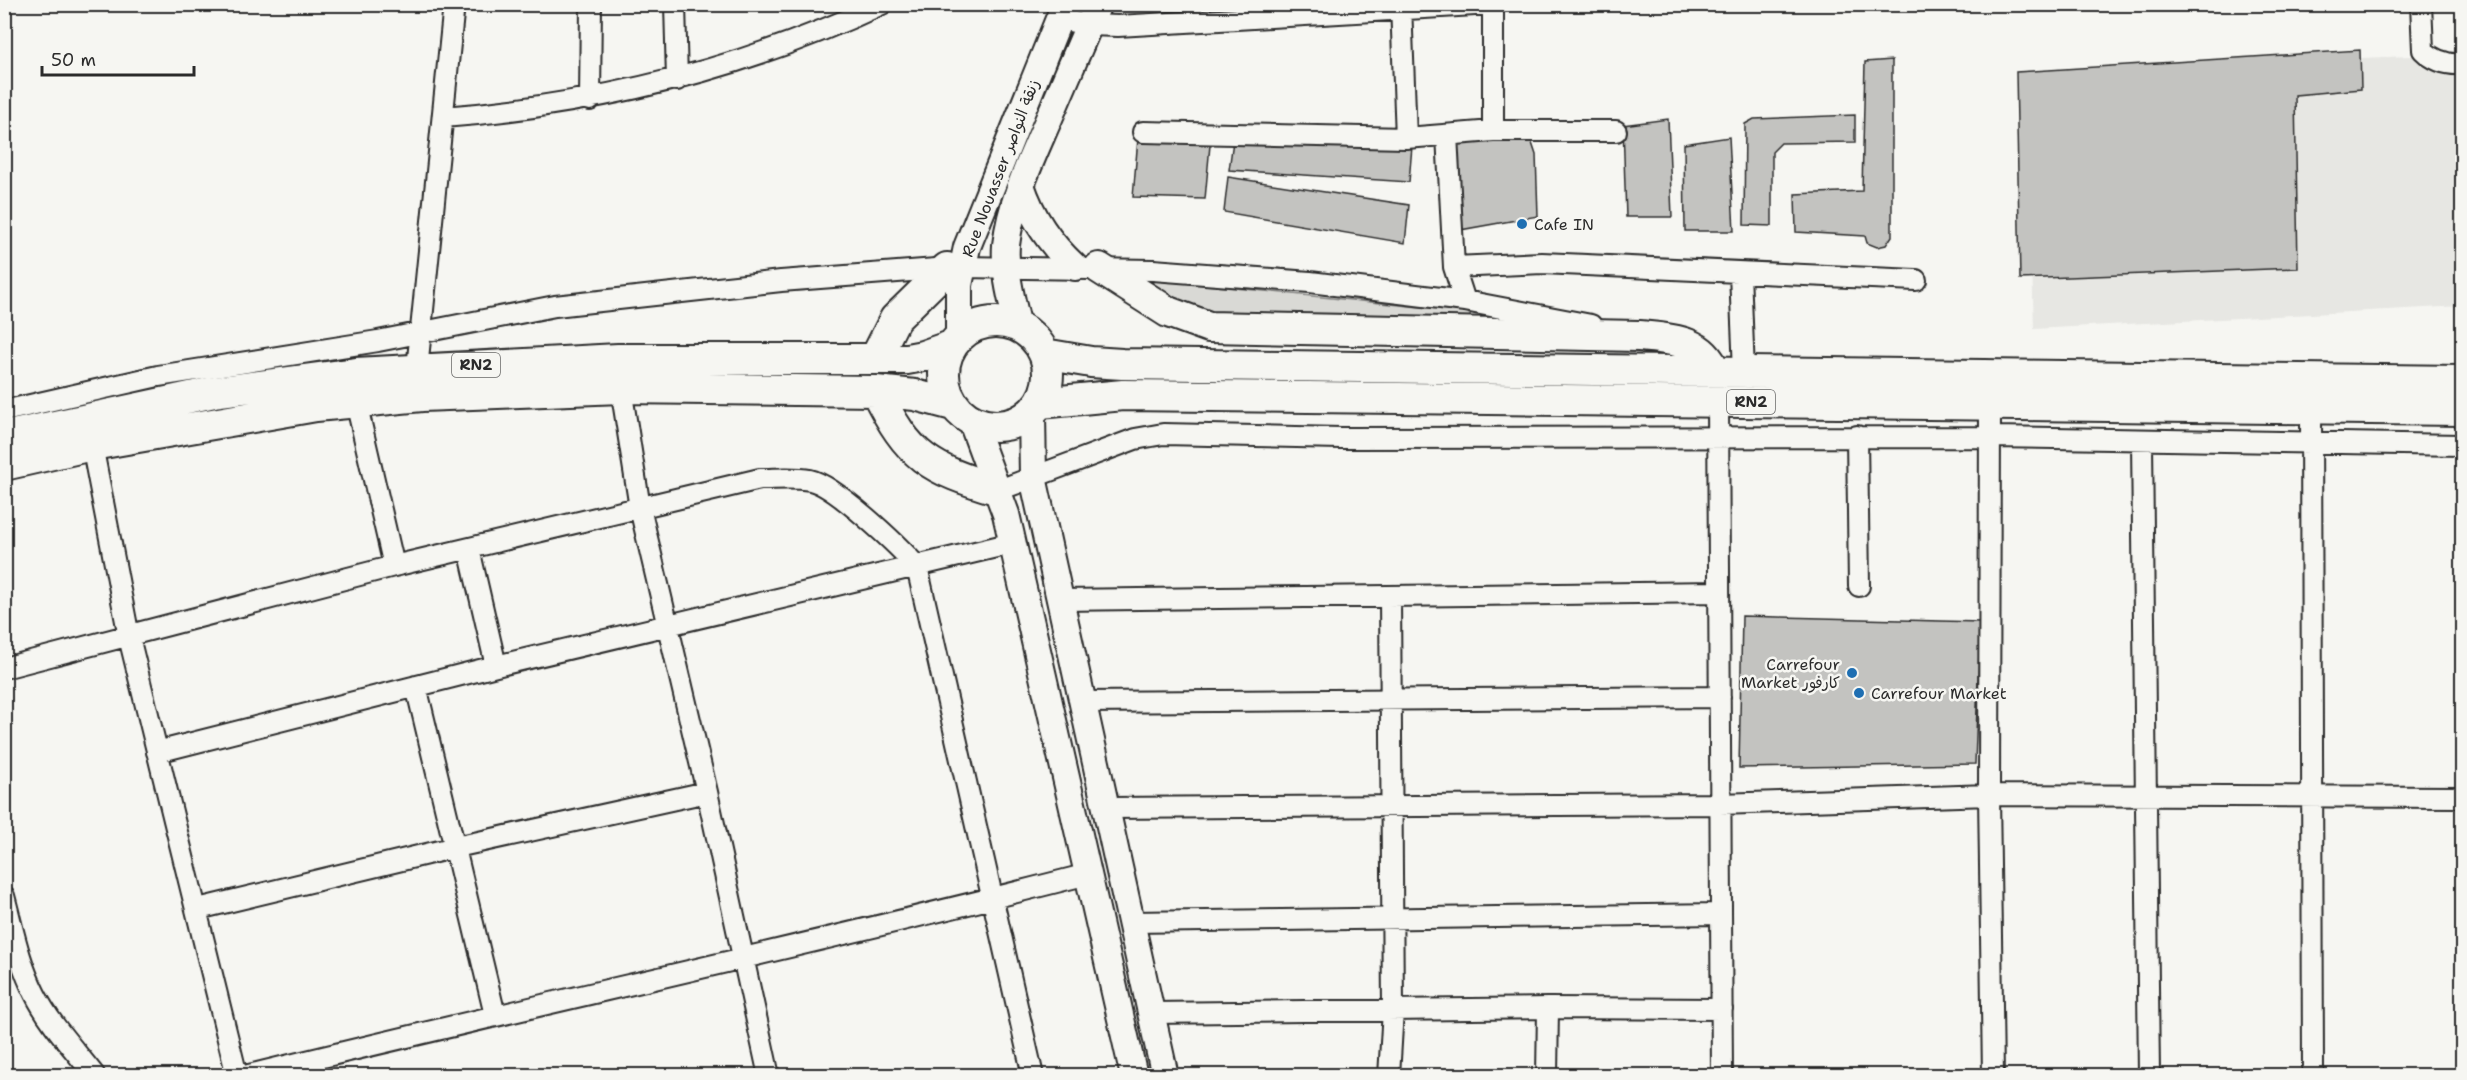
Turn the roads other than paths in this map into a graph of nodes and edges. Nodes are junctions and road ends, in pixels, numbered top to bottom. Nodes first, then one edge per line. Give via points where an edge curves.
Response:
1 (454, 4) edge
2 (591, 4) edge
3 (675, 4) edge
4 (882, 4) edge
5 (1492, 4) edge
6 (2421, 4) edge
7 (1401, 7) edge
8 (1062, 12) edge
9 (1094, 15) edge
10 (2463, 64) edge
11 (677, 80) junction
12 (590, 100) junction
13 (443, 117) junction
14 (1493, 131) junction
15 (1616, 131) dead end
16 (1143, 132) dead end
17 (1447, 135) junction
18 (1406, 138) junction
19 (1021, 185) junction
20 (954, 267) junction
21 (1007, 267) junction
22 (1454, 267) junction
23 (1087, 268) junction
24 (1740, 273) junction
25 (1916, 280) dead end
26 (1466, 302) junction
27 (1018, 327) junction
28 (421, 332) junction
29 (1639, 336) junction
30 (955, 341) junction
31 (1044, 354) junction
32 (875, 359) junction
33 (417, 369) junction
34 (1729, 372) junction
35 (2463, 381) edge
36 (621, 388) junction
37 (876, 391) junction
38 (356, 402) junction
39 (1718, 402) junction
40 (1990, 405) junction
41 (1036, 408) junction
42 (2311, 408) junction
43 (2463, 410) edge
44 (4, 411) edge
45 (963, 413) junction
46 (1718, 435) junction
47 (1857, 436) junction
48 (4, 437) edge
49 (1992, 437) junction
50 (2142, 441) junction
51 (2311, 443) junction
52 (92, 445) junction
53 (2463, 445) edge
54 (4, 465) edge
55 (1033, 477) junction
56 (999, 490) junction
57 (640, 508) junction
58 (1013, 543) junction
59 (469, 549) junction
60 (394, 566) junction
61 (917, 567) junction
62 (1859, 586) dead end
63 (1719, 592) junction
64 (1390, 596) junction
65 (1060, 600) junction
66 (669, 626) junction
67 (129, 637) junction
68 (496, 666) junction
69 (4, 668) edge
70 (416, 686) junction
71 (1720, 698) junction
72 (1391, 700) junction
73 (1082, 702) junction
74 (157, 752) junction
75 (707, 792) junction
76 (1989, 795) junction
77 (2146, 796) junction
78 (2312, 797) junction
79 (2463, 797) edge
80 (1720, 804) junction
81 (1392, 806) junction
82 (1106, 808) junction
83 (456, 847) junction
84 (1088, 874) junction
85 (4, 896) edge
86 (993, 899) junction
87 (198, 909) junction
88 (1721, 914) junction
89 (1392, 919) junction
90 (1131, 922) junction
91 (744, 960) junction
92 (1548, 1008) junction
93 (1393, 1010) junction
94 (1722, 1010) junction
95 (1151, 1013) junction
96 (495, 1014) junction
97 (328, 1055) junction
98 (765, 1074) edge
99 (95, 1076) edge
100 (237, 1076) edge
101 (244, 1076) edge
102 (315, 1076) edge
103 (1033, 1076) edge
104 (1134, 1076) edge
105 (1165, 1076) edge
106 (1389, 1076) edge
107 (1547, 1076) edge
108 (1722, 1076) edge
109 (1993, 1076) edge
110 (2148, 1076) edge
111 (2313, 1076) edge

1 - 13 street
2 - 12 street
3 - 11 street
4 - 11 street via 752,58
5 - 7 street
5 - 14 street
6 - 10 street via 2423,50 2432,59
7 - 9 street via 1118,26
7 - 18 street
8 - 9 street
8 - 20 main road, Rue Nouasser زنقة النواصر
9 - 19 main road
11 - 12 street
12 - 13 street
13 - 28 street
14 - 15 street
14 - 17 street
16 - 18 street
17 - 18 street
17 - 22 street
19 - 21 main road via 1006,246
19 - 23 main road via 1047,238
20 - 21 street
20 - 28 street via 601,300
20 - 30 main road, Rue Nouasser زنقة النواصر via 958,304
20 - 32 highway via 895,319
21 - 23 street
21 - 27 main road
22 - 24 street via 1542,263
22 - 26 street
23 - 26 street via 1310,282
23 - 29 highway via 1168,312 1209,327
24 - 25 street
24 - 34 street
26 - 29 street
27 - 30 highway, RN2 via 994,322 970,328
27 - 31 highway via 1029,334
28 - 33 street
28 - 44 street via 158,376
29 - 34 highway via 1695,346
30 - 32 highway, RN2 via 922,356
30 - 45 highway via 946,357 943,382
31 - 34 highway, RN2 via 1122,364
31 - 41 highway via 1048,379
32 - 33 highway, RN2 via 618,358
33 - 48 highway, RN2 via 236,388
34 - 35 highway, RN2
36 - 37 highway, RN2
36 - 38 highway, RN2 via 488,392
36 - 57 street
37 - 45 highway, RN2 via 915,395
37 - 56 highway via 898,432 918,455 944,472
38 - 52 highway, RN2
38 - 60 street
39 - 40 highway, RN2
39 - 41 highway, RN2 via 1123,395
39 - 46 street
40 - 42 highway, RN2
40 - 49 street
41 - 45 highway, RN2 via 1022,420 997,427
41 - 55 main road
42 - 43 highway, RN2
42 - 51 street
45 - 56 main road
46 - 47 street
46 - 55 street via 1331,438 1163,434 1135,439
46 - 63 street
47 - 49 street
47 - 62 street
49 - 50 street
49 - 76 street
50 - 51 street
50 - 77 street
51 - 53 street
51 - 78 street
52 - 54 highway, RN2
52 - 67 street
55 - 56 street
55 - 65 main road
56 - 58 main road
57 - 59 street
57 - 61 street via 760,479 813,481 835,493
57 - 66 street
58 - 61 street
58 - 84 main road
59 - 60 street
59 - 68 street
60 - 67 street
61 - 66 street
61 - 86 street
63 - 64 street
63 - 71 street
64 - 65 street
64 - 72 street
65 - 73 main road
66 - 68 street
66 - 75 street
67 - 69 street
67 - 74 street
68 - 70 street
70 - 74 street
70 - 83 street
71 - 72 street
71 - 80 street
72 - 73 street
72 - 81 street
73 - 82 main road
74 - 87 street
75 - 83 street
75 - 91 street
76 - 77 street
76 - 80 street
76 - 109 street
77 - 78 street
77 - 110 street
78 - 79 street
78 - 111 street
80 - 81 street
80 - 88 street
81 - 82 street
81 - 89 street
82 - 90 main road
83 - 87 street
83 - 96 street
84 - 86 street
84 - 104 main road
85 - 99 street via 21,961 35,993
86 - 91 street
86 - 103 street
87 - 100 street
88 - 89 street
88 - 94 street
89 - 90 street
89 - 93 street
90 - 95 main road
91 - 96 street
91 - 98 street
92 - 93 street
92 - 94 street
92 - 107 street
93 - 95 street
93 - 106 street
94 - 108 street
95 - 105 main road
96 - 97 street
97 - 101 street
97 - 102 street

